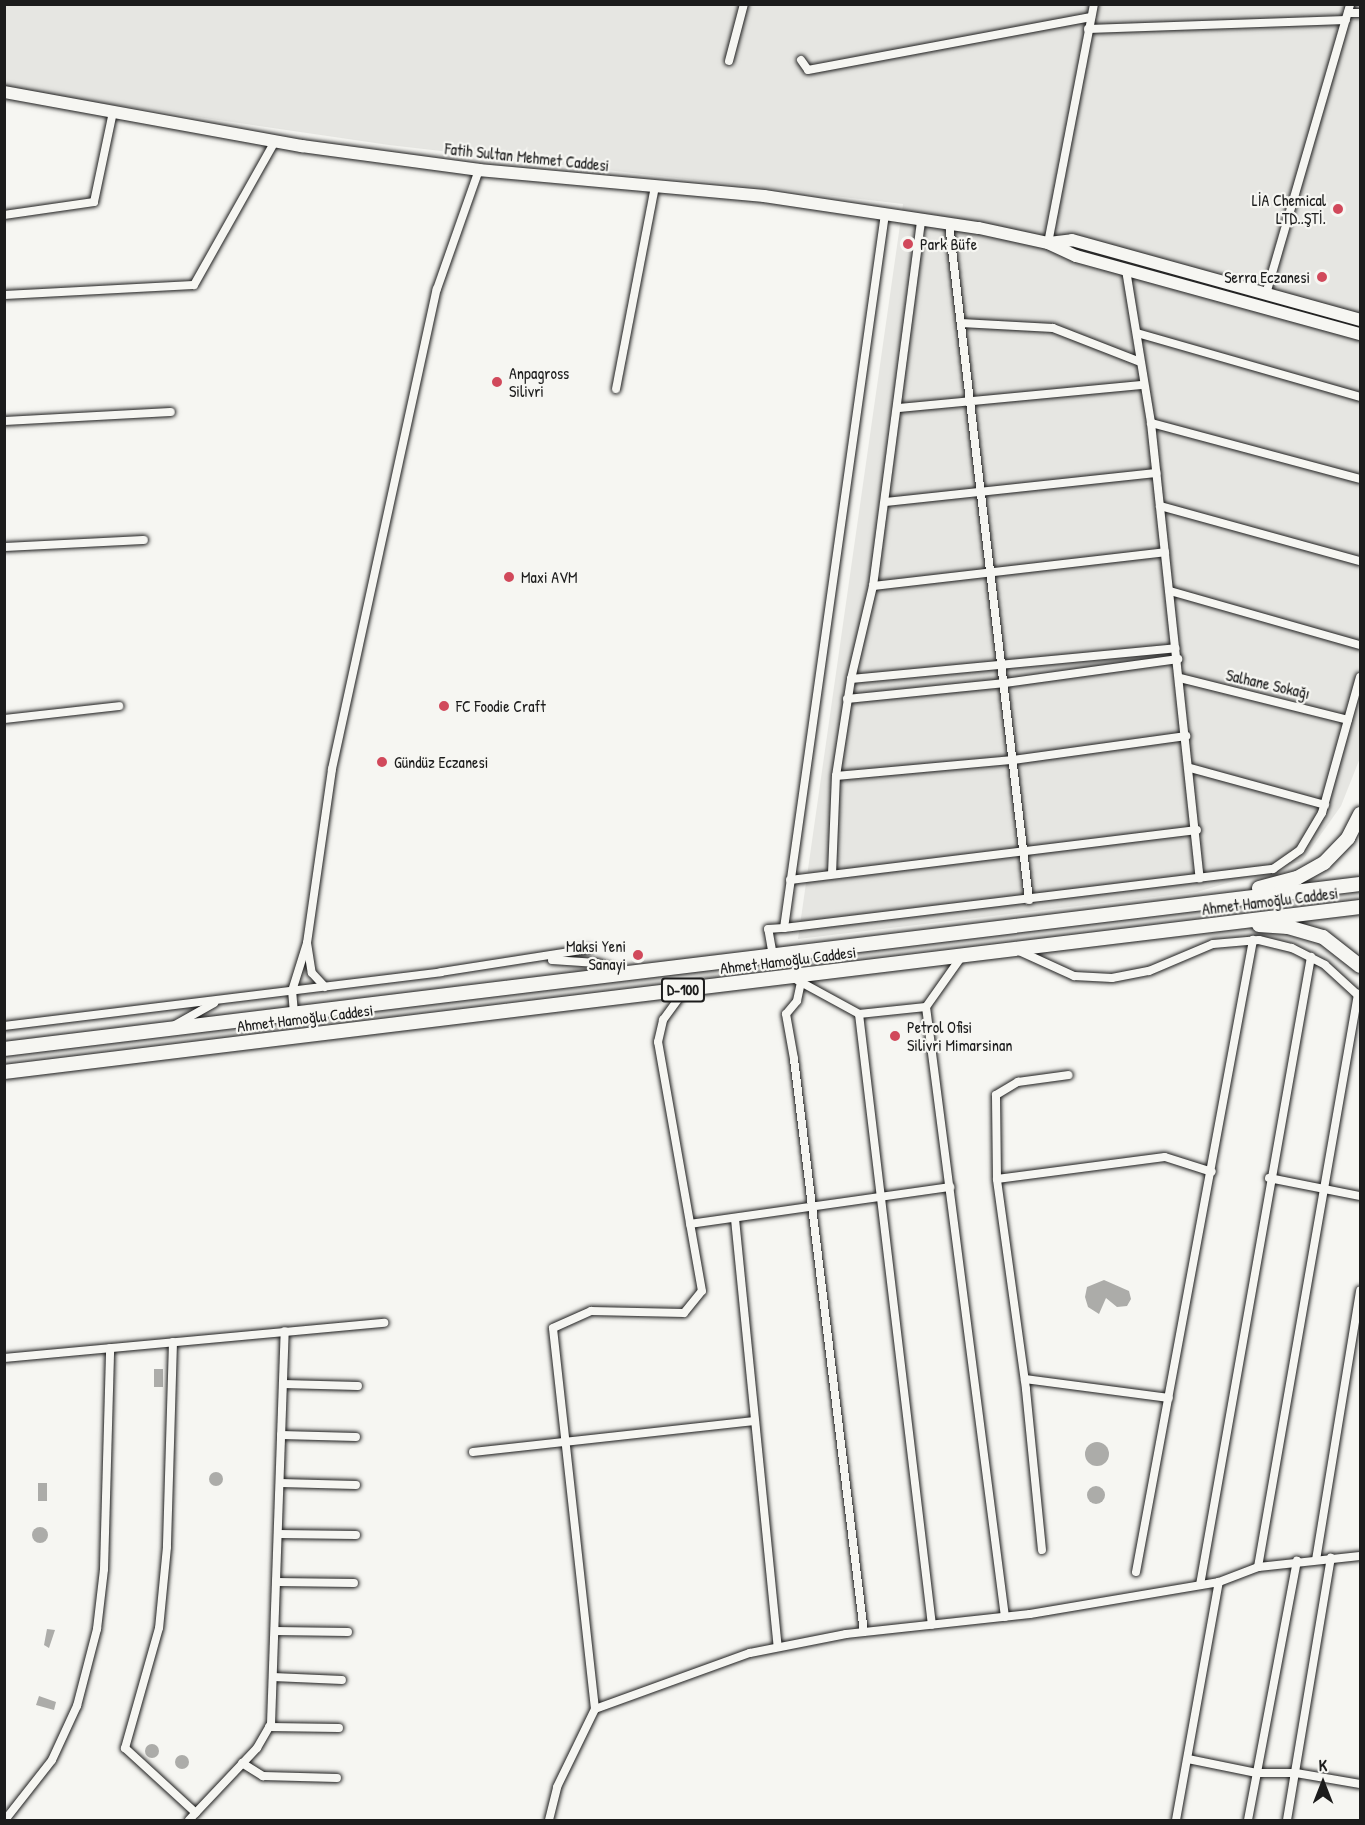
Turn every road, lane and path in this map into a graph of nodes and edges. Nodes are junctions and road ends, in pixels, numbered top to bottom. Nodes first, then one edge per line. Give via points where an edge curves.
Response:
1 (744, 4) edge
2 (1094, 4) edge
3 (1348, 13) edge
4 (1360, 13) edge
5 (1090, 17) junction
6 (1088, 29) junction
7 (801, 60) dead end
8 (729, 61) dead end
9 (4, 92) edge
10 (113, 112) junction
11 (275, 141) junction
12 (479, 170) junction
13 (656, 186) junction
14 (885, 214) junction
15 (4, 215) edge
16 (921, 219) junction
17 (949, 224) junction
18 (1048, 243) junction
19 (1130, 255) junction
20 (1126, 270) junction
21 (4, 295) edge
22 (1265, 299) junction
23 (1360, 319) edge
24 (961, 323) junction
25 (1137, 333) junction
26 (1360, 334) edge
27 (1140, 362) junction
28 (1144, 385) junction
29 (616, 389) dead end
30 (1360, 397) edge
31 (971, 401) junction
32 (899, 408) junction
33 (171, 412) dead end
34 (4, 421) edge
35 (1151, 423) junction
36 (1156, 473) junction
37 (1360, 479) edge
38 (982, 493) junction
39 (885, 502) junction
40 (1160, 506) junction
41 (144, 540) dead end
42 (4, 547) edge
43 (1165, 552) junction
44 (1360, 561) edge
45 (992, 572) junction
46 (873, 586) junction
47 (1170, 591) junction
48 (1360, 645) edge
49 (1176, 648) junction
50 (1179, 659) junction
51 (1004, 666) junction
52 (1360, 677) edge
53 (1180, 678) junction
54 (851, 679) junction
55 (1005, 683) junction
56 (847, 699) junction
57 (119, 706) dead end
58 (4, 719) edge
59 (1348, 720) junction
60 (1186, 736) junction
61 (1013, 760) junction
62 (1190, 768) junction
63 (836, 777) junction
64 (1325, 805) junction
65 (1360, 814) edge
66 (1197, 830) junction
67 (1023, 851) junction
68 (832, 874) junction
69 (1200, 878) junction
70 (790, 880) junction
71 (1360, 884) edge
72 (1029, 900) junction
73 (1206, 902) junction
74 (1360, 907) edge
75 (1191, 927) junction
76 (784, 928) junction
77 (1253, 940) junction
78 (307, 943) junction
79 (1014, 948) junction
80 (588, 949) dead end
81 (773, 956) junction
82 (962, 956) junction
83 (1311, 957) junction
84 (514, 962) junction
85 (1360, 966) edge
86 (631, 974) junction
87 (795, 979) junction
88 (325, 987) junction
89 (685, 990) junction
90 (292, 991) junction
91 (1359, 996) edge
92 (219, 1000) junction
93 (926, 1007) junction
94 (294, 1013) junction
95 (859, 1014) junction
96 (4, 1026) edge
97 (168, 1030) junction
98 (4, 1049) edge
99 (4, 1072) edge
100 (1070, 1075) dead end
101 (1212, 1172) junction
102 (1269, 1178) junction
103 (997, 1179) junction
104 (950, 1187) junction
105 (1324, 1189) junction
106 (1360, 1196) edge
107 (881, 1197) junction
108 (812, 1208) junction
109 (735, 1219) junction
110 (690, 1224) junction
111 (1360, 1291) edge
112 (384, 1323) dead end
113 (285, 1331) junction
114 (173, 1342) junction
115 (1356, 1347) edge
116 (110, 1348) junction
117 (4, 1358) edge
118 (1025, 1379) junction
119 (283, 1384) junction
120 (358, 1386) dead end
121 (1169, 1398) junction
122 (754, 1421) junction
123 (281, 1436) junction
124 (356, 1437) dead end
125 (566, 1441) junction
126 (473, 1452) dead end
127 (280, 1483) junction
128 (356, 1485) dead end
129 (278, 1534) junction
130 (356, 1535) dead end
131 (1042, 1550) dead end
132 (1360, 1556) edge
133 (1331, 1558) junction
134 (1316, 1560) junction
135 (1297, 1561) junction
136 (1258, 1567) junction
137 (1136, 1572) dead end
138 (276, 1582) junction
139 (1219, 1582) junction
140 (354, 1583) dead end
141 (1200, 1585) junction
142 (1005, 1617) junction
143 (932, 1624) junction
144 (274, 1631) junction
145 (348, 1632) dead end
146 (864, 1632) junction
147 (778, 1647) junction
148 (273, 1677) junction
149 (342, 1680) dead end
150 (595, 1709) junction
151 (269, 1727) junction
152 (339, 1728) dead end
153 (1188, 1759) junction
154 (242, 1763) junction
155 (1257, 1773) junction
156 (1296, 1773) junction
157 (337, 1778) dead end
158 (1360, 1784) edge
159 (196, 1813) junction
160 (6, 1819) edge
161 (189, 1821) edge
162 (549, 1821) edge
163 (1176, 1821) edge
164 (1248, 1821) edge
165 (1287, 1821) edge

1 - 8 street
2 - 5 street
3 - 4 street
3 - 6 street
3 - 22 street
5 - 6 street
5 - 7 street via 808,70
6 - 18 street
9 - 10 main road, Fatih Sultan Mehmet Caddesi
10 - 11 main road, Fatih Sultan Mehmet Caddesi
10 - 15 street via 94,202
11 - 12 main road, Fatih Sultan Mehmet Caddesi
11 - 21 street via 194,285
12 - 13 main road, Fatih Sultan Mehmet Caddesi
12 - 78 street via 437,289 332,769
13 - 14 main road, Fatih Sultan Mehmet Caddesi via 764,196
13 - 29 street
14 - 16 main road, Fatih Sultan Mehmet Caddesi
14 - 70 street
16 - 17 main road, Fatih Sultan Mehmet Caddesi
16 - 32 street
17 - 18 main road, Fatih Sultan Mehmet Caddesi
17 - 24 street
18 - 19 main road, Fatih Sultan Mehmet Caddesi via 1072,240
18 - 20 main road, Fatih Sultan Mehmet Caddesi
19 - 20 main road
19 - 22 main road, Fatih Sultan Mehmet Caddesi
20 - 22 main road, Fatih Sultan Mehmet Caddesi
20 - 25 street
22 - 23 main road, Fatih Sultan Mehmet Caddesi
22 - 26 main road, Fatih Sultan Mehmet Caddesi
24 - 27 street via 1053,328
24 - 31 street
25 - 27 street
25 - 30 street
27 - 28 street
28 - 31 street
28 - 35 street
31 - 32 street
31 - 38 street
32 - 39 street
33 - 34 street
35 - 36 street
35 - 37 street
36 - 38 street
36 - 40 street
38 - 39 street
38 - 45 street
39 - 46 street
40 - 43 street
40 - 44 street
41 - 42 street
43 - 45 street
43 - 47 street
45 - 46 street
45 - 51 street
46 - 54 street
47 - 48 street
47 - 49 street
49 - 50 street
49 - 51 street
50 - 53 street
50 - 55 street
51 - 54 street
51 - 55 street
52 - 59 street
53 - 59 street, Salhane Sokağı
53 - 60 street
54 - 56 street
55 - 56 street
55 - 61 street
56 - 63 street
57 - 58 street
59 - 64 street
60 - 61 street
60 - 62 street
61 - 63 street
61 - 67 street
62 - 64 street
62 - 66 street
63 - 68 street
64 - 69 street via 1300,850 1273,870
65 - 73 highway via 1348,838 1314,870
66 - 67 street
66 - 69 street
67 - 68 street
67 - 72 street
68 - 70 street
69 - 72 street
70 - 76 street
71 - 73 highway, Ahmet Hamoğlu Caddesi / D-100
72 - 76 street
73 - 81 highway, Ahmet Hamoğlu Caddesi / D-100
74 - 75 highway, Ahmet Hamoğlu Caddesi / D-100
75 - 79 highway, Ahmet Hamoğlu Caddesi / D-100
75 - 85 highway via 1262,925 1309,932 1338,946
76 - 81 street via 768,929
77 - 79 street via 1213,944 1149,970 1112,978 1074,976
77 - 83 street via 1277,943
77 - 101 street
78 - 88 street via 312,973
78 - 90 street
79 - 82 highway, Ahmet Hamoğlu Caddesi / D-100
80 - 84 street
81 - 86 highway, Ahmet Hamoğlu Caddesi / D-100
82 - 87 highway, Ahmet Hamoğlu Caddesi / D-100
82 - 93 street
83 - 91 street
83 - 102 street
84 - 86 street via 570,960 597,963
84 - 88 street
86 - 94 highway, Ahmet Hamoğlu Caddesi / D-100
87 - 89 highway, Ahmet Hamoğlu Caddesi / D-100
87 - 95 street
87 - 108 street via 797,1001 786,1014
88 - 90 street
89 - 99 highway, Ahmet Hamoğlu Caddesi / D-100
89 - 110 street via 663,1020 658,1042
90 - 92 street
90 - 94 street
91 - 105 street
92 - 96 street
92 - 97 street
93 - 95 street
93 - 104 street
94 - 97 highway, Ahmet Hamoğlu Caddesi / D-100
95 - 107 street
97 - 98 highway, Ahmet Hamoğlu Caddesi / D-100
100 - 103 street via 1018,1082 996,1095
101 - 103 street via 1165,1157
101 - 121 street
102 - 105 street
102 - 141 street
103 - 118 street
104 - 107 street
104 - 142 street
105 - 106 street
105 - 136 street
107 - 108 street
107 - 143 street
108 - 109 street
108 - 146 street
109 - 110 street
109 - 122 street
110 - 125 street via 702,1290 684,1313 591,1311 553,1328
111 - 115 street
112 - 113 street
113 - 114 street
113 - 119 street
114 - 116 street
114 - 159 street via 167,1547 159,1629 124,1748
115 - 134 street
116 - 117 street
116 - 160 street via 104,1569 97,1629 77,1706 57,1749
118 - 121 street
118 - 131 street
119 - 120 street
119 - 123 street
121 - 137 street
122 - 125 street
122 - 147 street
123 - 124 street
123 - 127 street
125 - 126 street
125 - 150 street
127 - 128 street
127 - 129 street
129 - 130 street
129 - 138 street
132 - 133 street
133 - 134 street
133 - 156 street
134 - 135 street
135 - 136 street
135 - 155 street
136 - 139 street
138 - 140 street
138 - 144 street
139 - 141 street
139 - 153 street
141 - 142 street
142 - 143 street
143 - 146 street
144 - 145 street
144 - 148 street
146 - 147 street
147 - 150 street via 750,1653
148 - 149 street
148 - 151 street
150 - 162 street via 557,1787
151 - 152 street
151 - 154 street
153 - 155 street
153 - 163 street
154 - 157 street via 264,1776
154 - 159 street
155 - 156 street
155 - 164 street
156 - 158 street
156 - 165 street
159 - 161 street

